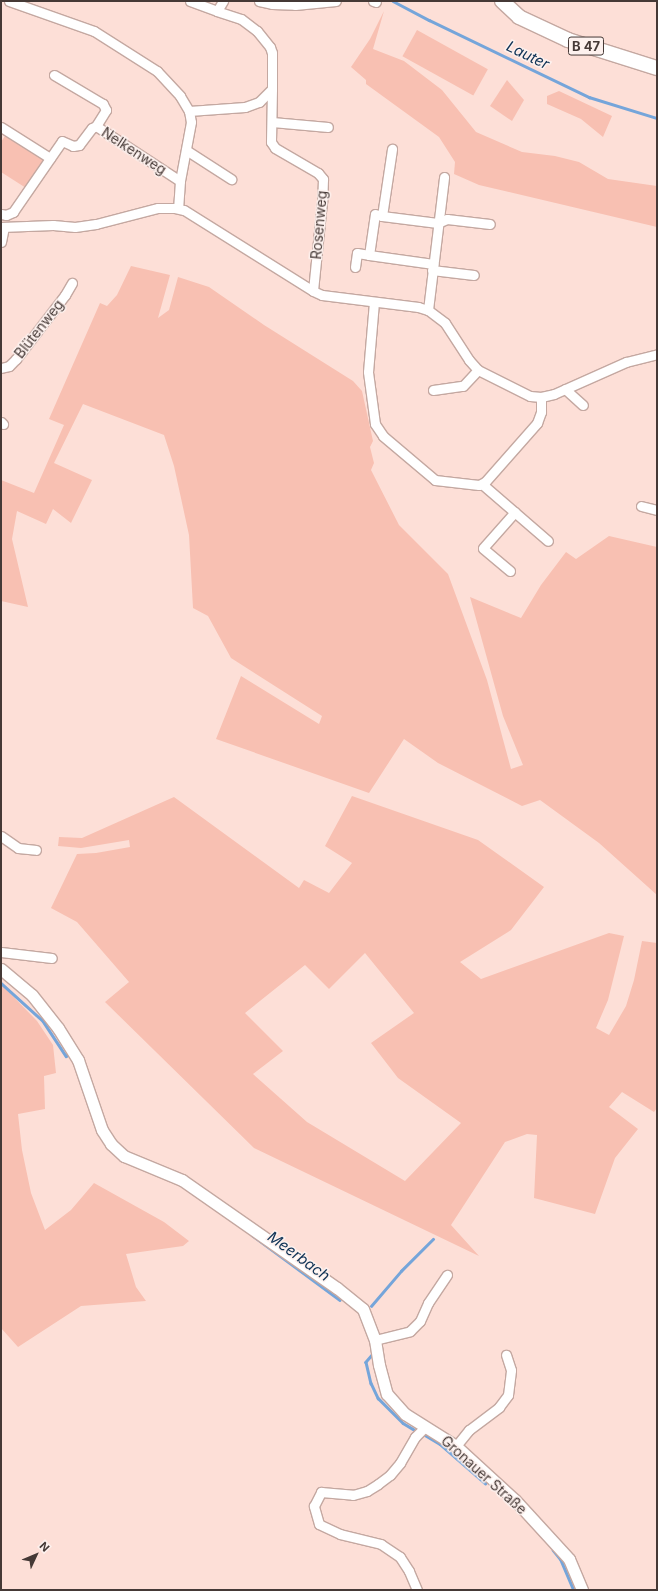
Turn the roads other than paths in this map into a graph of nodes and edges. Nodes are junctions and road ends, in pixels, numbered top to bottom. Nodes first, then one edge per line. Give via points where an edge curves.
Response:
1 (9, 1) edge
2 (190, 1) edge
3 (223, 1) edge
4 (259, 1) edge
5 (336, 1) edge
6 (504, 2) edge
7 (220, 12) junction
8 (657, 68) edge
9 (54, 75) dead end
10 (272, 89) junction
11 (189, 111) junction
12 (272, 122) junction
13 (96, 126) junction
14 (1, 127) edge
15 (328, 127) dead end
16 (392, 149) dead end
17 (186, 150) junction
18 (50, 158) junction
19 (444, 177) dead end
20 (231, 179) dead end
21 (180, 181) junction
22 (178, 208) junction
23 (4, 215) edge
24 (382, 216) junction
25 (438, 222) junction
26 (490, 224) dead end
27 (2, 227) edge
28 (1, 242) edge
29 (369, 255) junction
30 (356, 267) dead end
31 (432, 267) junction
32 (474, 275) dead end
33 (72, 283) dead end
34 (312, 291) junction
35 (374, 302) junction
36 (428, 310) junction
37 (657, 354) edge
38 (1, 368) edge
39 (478, 370) junction
40 (565, 389) junction
41 (434, 390) dead end
42 (541, 397) junction
43 (583, 404) dead end
44 (482, 484) junction
45 (641, 506) dead end
46 (657, 510) edge
47 (515, 512) junction
48 (548, 541) dead end
49 (510, 571) dead end
50 (1, 836) edge
51 (36, 850) dead end
52 (1, 952) edge
53 (52, 958) dead end
54 (1, 969) edge
55 (448, 1275) dead end
56 (375, 1340) junction
57 (506, 1355) dead end
58 (425, 1427) junction
59 (456, 1446) junction
60 (417, 1590) edge
61 (582, 1590) edge

1 - 11 street via 94,31 157,71 180,96
2 - 7 street, Rosenweg
3 - 7 street
4 - 5 street via 295,5
6 - 8 main road, B 47 via 519,17 568,40
7 - 10 street, Rosenweg via 241,19 266,41 272,53
9 - 13 street, Nelkenweg via 106,107
10 - 11 street via 259,102 245,107
10 - 12 street, Rosenweg
11 - 17 street via 191,122
12 - 15 street
12 - 34 street, Rosenweg via 271,142 276,148 318,173 323,179
13 - 18 street via 79,145 73,146 62,141
13 - 21 street, Nelkenweg
14 - 18 street
16 - 24 street
17 - 20 street
17 - 21 street
18 - 23 street via 13,212
19 - 25 street
21 - 22 street
22 - 27 street via 158,208 96,224
22 - 34 street
24 - 25 street
24 - 29 street via 374,214
25 - 26 street via 447,219
25 - 31 street
27 - 28 street
29 - 30 street via 357,253
29 - 31 street
31 - 32 street
31 - 36 street
33 - 38 street, Blütenweg via 16,359 9,366
34 - 35 street via 322,295
35 - 36 street
35 - 44 street via 368,372 374,420 378,430 435,480
36 - 39 street via 445,323
37 - 40 street via 626,362
39 - 41 street via 463,386
39 - 42 street via 520,392
40 - 42 street
40 - 43 street
42 - 44 street via 541,412 537,423
44 - 47 street
45 - 46 street
47 - 48 street
47 - 49 street via 484,548
50 - 51 street via 18,848
52 - 53 street
54 - 56 street, Gronauer Straße via 32,995 58,1028 78,1060 102,1130 116,1149 124,1156 182,1180 337,1288 363,1309
55 - 56 street via 428,1303 420,1321 410,1331
56 - 58 street, Gronauer Straße via 387,1394 405,1414
57 - 59 street via 511,1370 508,1395 499,1407 469,1430
58 - 59 street, Gronauer Straße
58 - 60 street via 415,1437 400,1463 378,1484 353,1495 322,1492 314,1506 319,1524 340,1534 381,1544 400,1558
59 - 61 street, Gronauer Straße via 515,1500 569,1559

